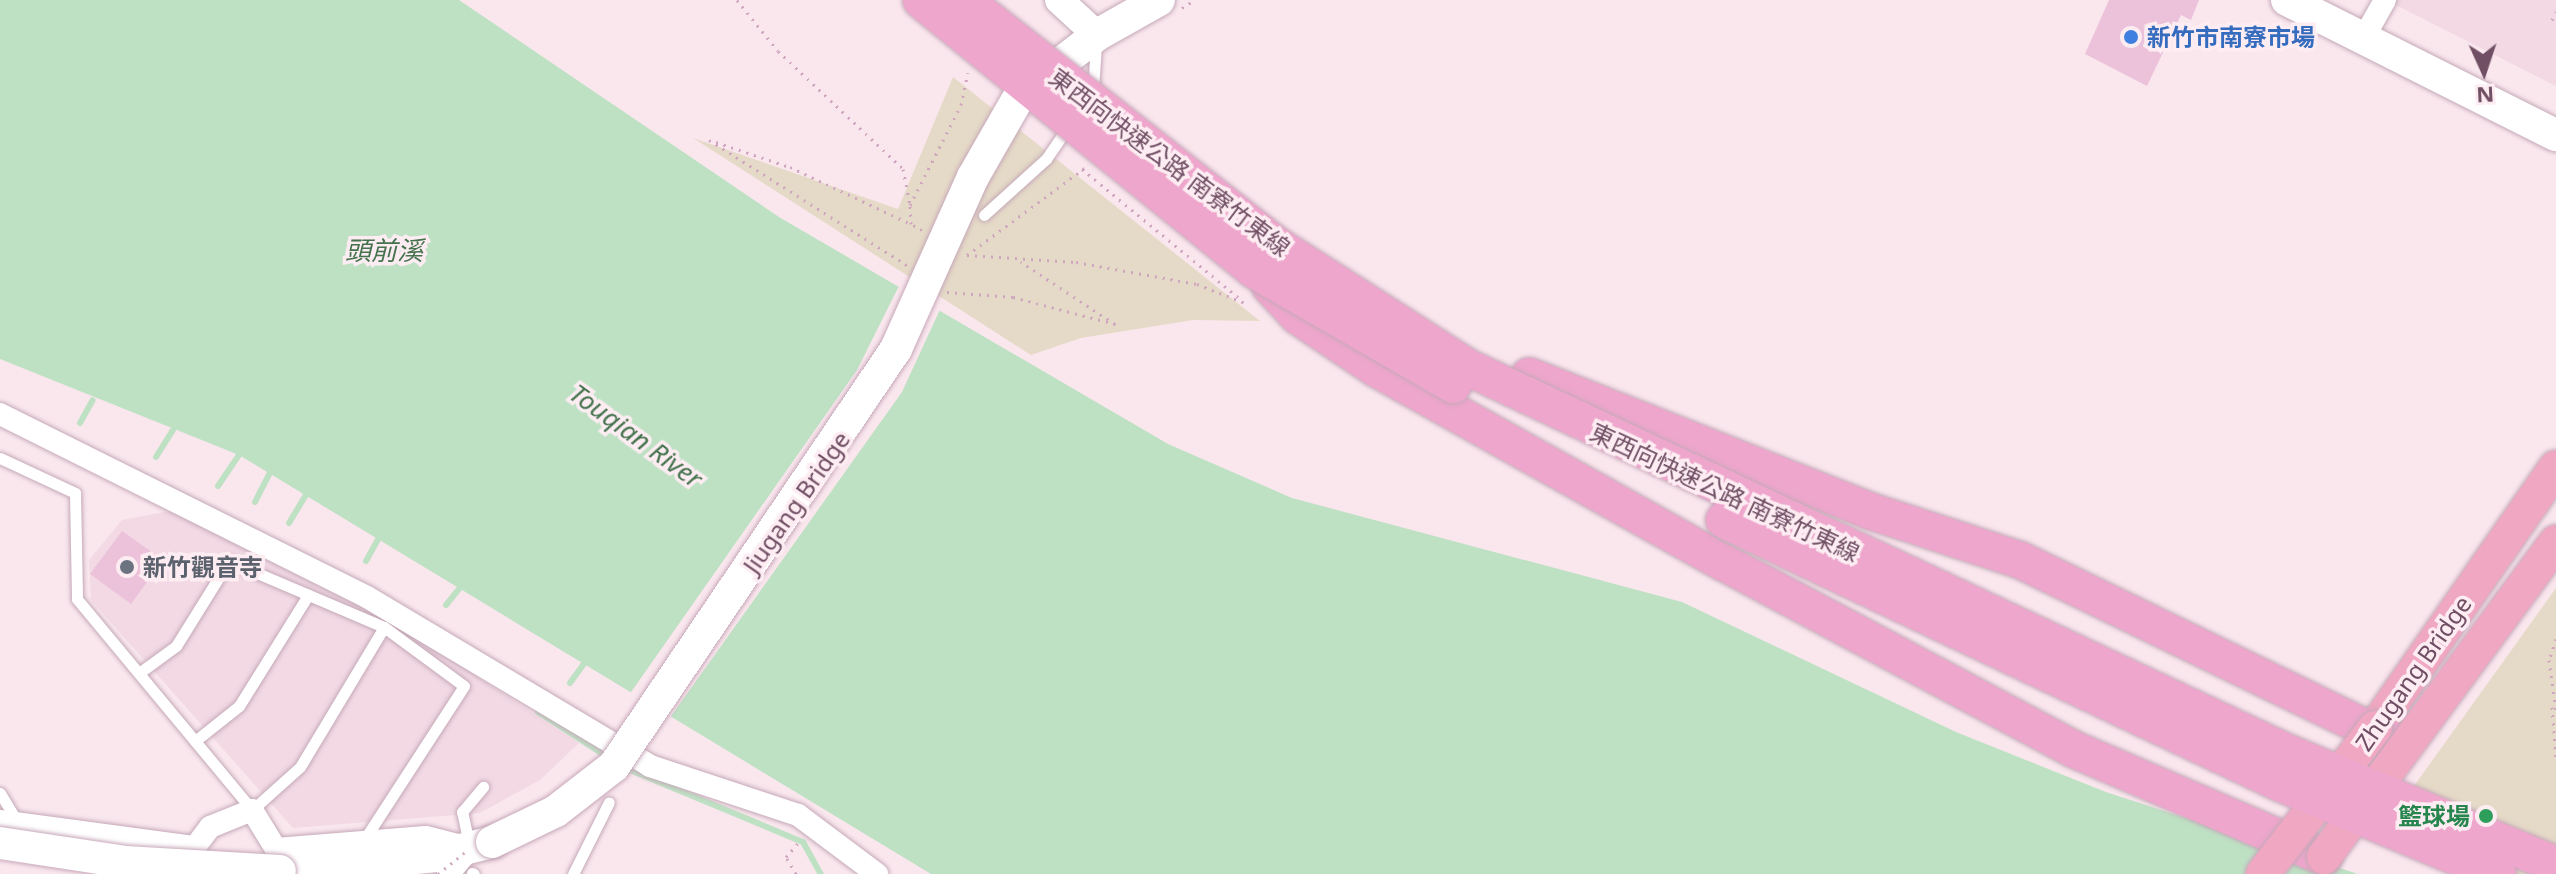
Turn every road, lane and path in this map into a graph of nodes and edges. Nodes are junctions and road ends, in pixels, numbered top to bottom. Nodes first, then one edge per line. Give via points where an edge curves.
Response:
1 (737, 0) edge
2 (921, 0) edge
3 (964, 0) edge
4 (1059, 0) edge
5 (1159, 0) edge
6 (2287, 0) edge
7 (2385, 0) edge
8 (2556, 12) edge
9 (2552, 20) dead end
10 (1097, 35) junction
11 (2363, 39) junction
12 (969, 69) dead end
13 (2556, 135) edge
14 (709, 140) dead end
15 (1082, 169) dead end
16 (910, 205) junction
17 (984, 215) dead end
18 (911, 224) junction
19 (934, 236) dead end
20 (956, 249) dead end
21 (1258, 272) junction
22 (1257, 311) dead end
23 (0, 414) edge
24 (0, 458) edge
25 (2556, 468) edge
26 (2556, 542) edge
27 (308, 595) junction
28 (384, 627) junction
29 (2556, 639) edge
30 (139, 673) junction
31 (2552, 707) junction
32 (2556, 711) edge
33 (2375, 728) junction
34 (195, 741) junction
35 (2407, 750) junction
36 (2556, 759) edge
37 (483, 787) dead end
38 (0, 793) edge
39 (609, 802) dead end
40 (252, 810) junction
41 (6, 829) edge
42 (364, 840) junction
43 (2288, 840) junction
44 (195, 847) junction
45 (795, 848) dead end
46 (476, 862) edge
47 (2556, 865) edge
48 (2318, 866) edge
49 (196, 874) edge
50 (448, 874) edge
51 (573, 874) edge
52 (796, 874) edge
53 (877, 874) edge
54 (2263, 874) edge
55 (2498, 874) edge

1 - 16 path via 778,51 903,169
2 - 21 highway, 東西向快速公路 南寮竹東線, bridge
3 - 21 highway, 東西向快速公路 南寮竹東線, bridge
4 - 10 street
5 - 10 main road
6 - 11 main road
7 - 11 street
8 - 9 path
10 - 17 lane via 1093,89 1046,159
10 - 46 main road, Jiugang Bridge, bridge via 1020,95 973,177 896,349 614,766
11 - 13 main road
12 - 16 path via 961,105
14 - 18 path via 790,167
15 - 21 path
16 - 18 path
18 - 19 path
20 - 21 path via 967,255 1106,267 1197,284
21 - 22 path
21 - 33 highway, bridge via 1870,511 2020,560
21 - 43 highway, bridge via 1298,316 1377,369 1653,524 2073,749
21 - 47 highway, 東西向快速公路 南寮竹東線, bridge via 2284,751
21 - 55 highway, 東西向快速公路 南寮竹東線, bridge via 1502,411 1778,546 2280,783
23 - 53 street via 367,597 650,766 798,815
24 - 30 lane via 75,493 77,599
25 - 33 main road, Zhugang Bridge
26 - 35 main road, Zhugang Bridge, bridge
27 - 28 lane
27 - 30 lane via 229,561 176,646
27 - 34 lane via 239,706
28 - 40 lane via 300,767
28 - 42 lane via 464,686
29 - 31 path via 2549,660
30 - 34 lane
31 - 32 path
31 - 36 path
33 - 35 highway
33 - 43 main road, Zhugang Bridge, bridge
34 - 40 lane
35 - 48 main road, Zhugang Bridge, bridge
37 - 46 lane via 462,812
38 - 41 lane
39 - 51 lane
40 - 42 street via 276,849
40 - 44 street via 210,827
41 - 44 street
41 - 46 main road, Jiugang Bridge, bridge via 125,862 280,871
42 - 46 street via 426,837
43 - 48 highway
43 - 54 main road, Zhugang Bridge, bridge
44 - 49 street
45 - 52 path via 786,857
46 - 50 street

